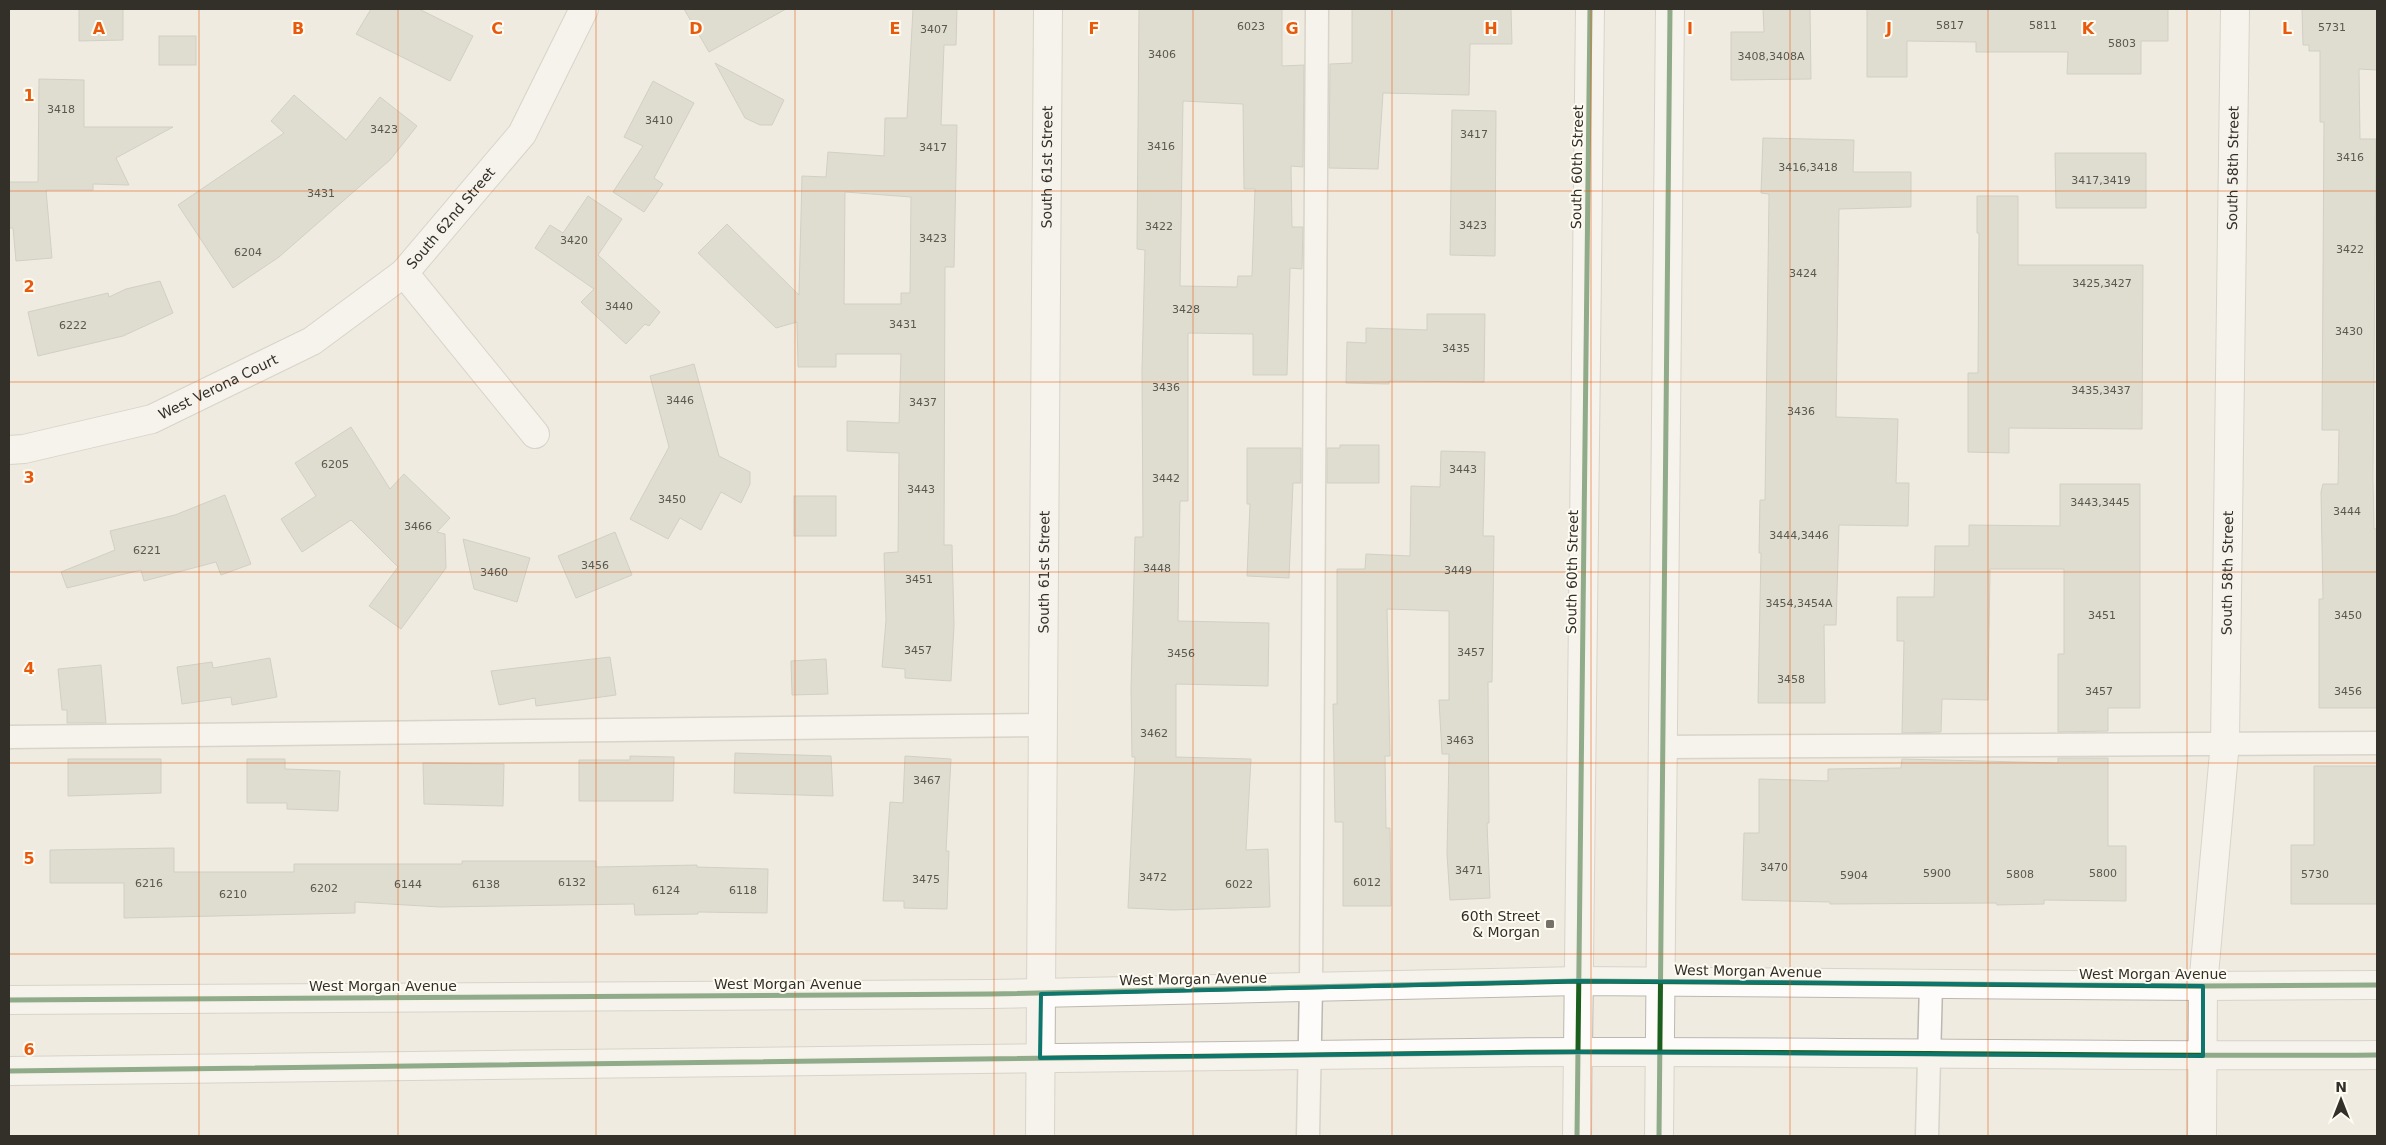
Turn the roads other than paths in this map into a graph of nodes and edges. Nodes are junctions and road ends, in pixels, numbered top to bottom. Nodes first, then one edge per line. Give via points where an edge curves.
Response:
1 (584, 9) edge
2 (1048, 9) edge
3 (1317, 9) edge
4 (1590, 9) edge
5 (1670, 9) edge
6 (2234, 9) edge
7 (404, 273) junction
8 (535, 434) dead end
9 (9, 450) edge
10 (1042, 725) junction
11 (9, 737) edge
12 (2225, 742) junction
13 (2377, 743) edge
14 (1663, 747) junction
15 (1578, 981) junction
16 (1660, 981) junction
17 (1931, 984) junction
18 (2377, 984) edge
19 (2203, 986) junction
20 (1311, 988) junction
21 (1041, 994) junction
22 (9, 1000) edge
23 (1578, 1052) junction
24 (1659, 1052) junction
25 (1308, 1054) junction
26 (1928, 1054) junction
27 (2377, 1055) edge
28 (2203, 1056) junction
29 (1040, 1058) junction
30 (9, 1071) edge
31 (1040, 1136) edge
32 (1308, 1136) edge
33 (1577, 1136) edge
34 (1659, 1136) edge
35 (1927, 1136) edge
36 (2202, 1136) edge

1 - 7 street, South 62nd Street via 522,134
2 - 10 street, South 61st Street
3 - 20 lane
4 - 15 street, South 60th Street
5 - 14 street
6 - 12 street, South 58th Street
7 - 8 street, South 62nd Street
7 - 9 street, West Verona Court via 312,341 152,419
10 - 11 lane
10 - 21 street, South 61st Street
12 - 13 lane
12 - 14 lane
12 - 19 street, South 58th Street
14 - 16 street
15 - 16 street, West Morgan Avenue
15 - 20 street, West Morgan Avenue
15 - 23 street, South 60th Street
16 - 17 street, West Morgan Avenue
16 - 24 street
17 - 19 street, West Morgan Avenue
17 - 26 lane
18 - 19 street, West Morgan Avenue
19 - 28 street, South 58th Street
20 - 21 street, West Morgan Avenue
20 - 25 lane
21 - 22 street, West Morgan Avenue
21 - 29 street, South 61st Street
23 - 24 street
23 - 25 street
23 - 33 street, South 60th Street
24 - 26 street
24 - 34 street
25 - 29 street
25 - 32 lane
26 - 28 street
26 - 35 lane
27 - 28 street
28 - 36 street, South 58th Street
29 - 30 street
29 - 31 street, South 61st Street

